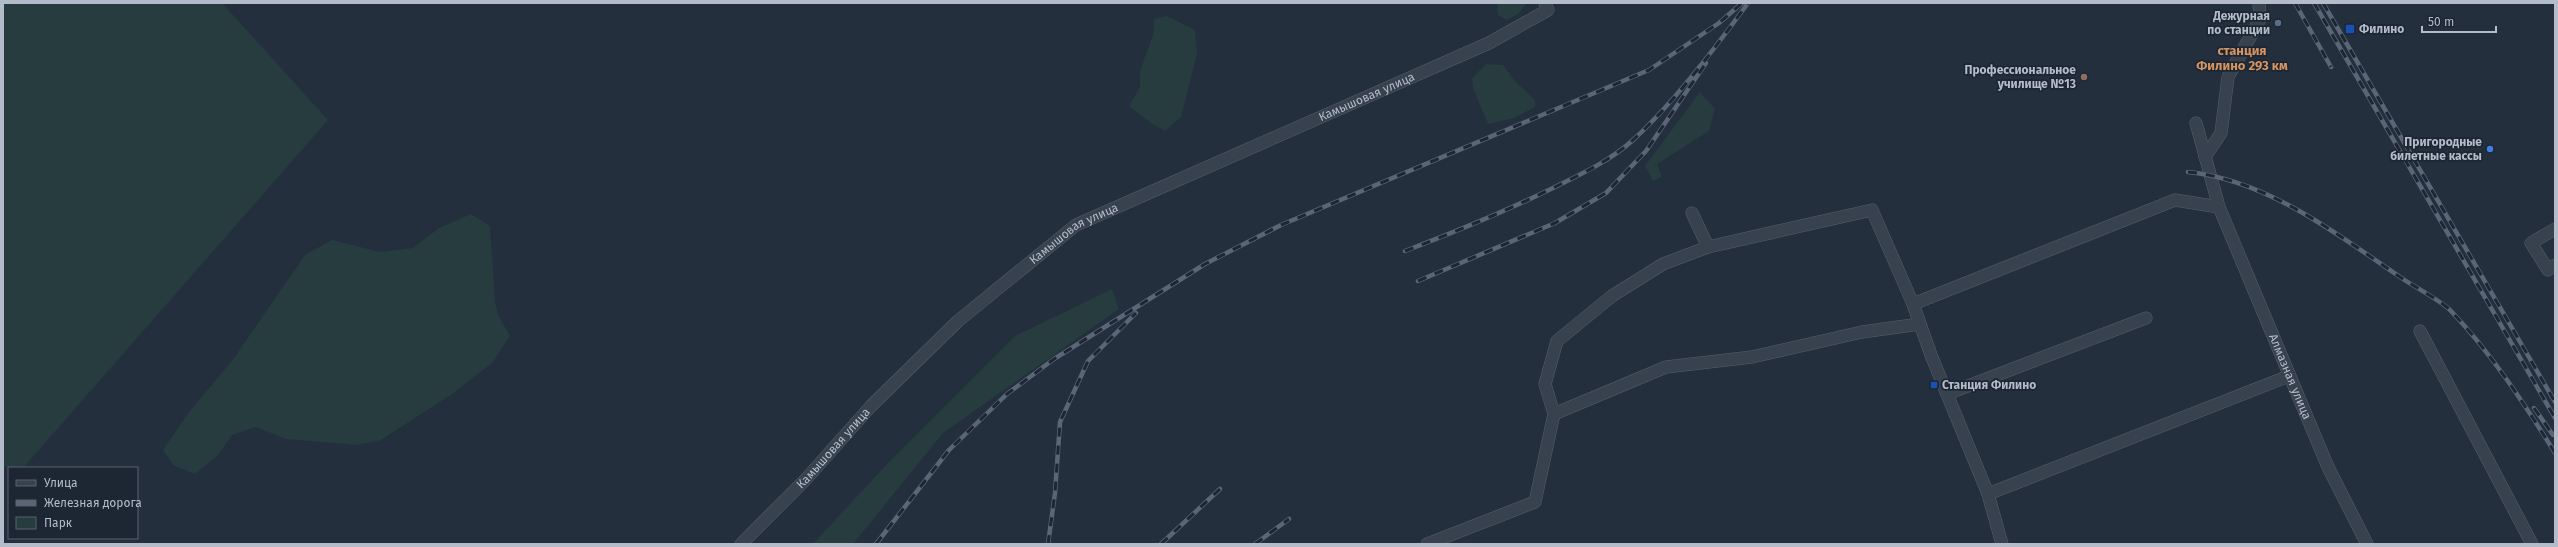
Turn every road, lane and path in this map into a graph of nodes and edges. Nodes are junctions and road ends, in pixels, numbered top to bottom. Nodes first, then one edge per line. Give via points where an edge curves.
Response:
1 (2259, 3) edge
2 (1546, 6) edge
3 (2196, 123) dead end
4 (2205, 157) junction
5 (2219, 208) junction
6 (1692, 213) dead end
7 (2555, 229) edge
8 (1708, 247) junction
9 (2555, 265) edge
10 (1913, 304) junction
11 (2146, 318) dead end
12 (1920, 324) junction
13 (2420, 331) dead end
14 (2289, 376) junction
15 (1947, 394) junction
16 (1554, 414) junction
17 (1988, 494) junction
18 (740, 544) edge
19 (1427, 544) edge
20 (2002, 544) edge
21 (2367, 544) edge
22 (2532, 544) edge

1 - 4 street via 2260,19 2228,77 2221,133
2 - 18 street, Камышовая улица via 1489,43 1076,225 958,321 871,406 806,479
3 - 4 street, Алмазная улица
4 - 5 street, Алмазная улица
5 - 10 street via 2176,200
5 - 14 street, Алмазная улица
6 - 8 street
7 - 9 street via 2531,243 2548,270
8 - 10 street via 1872,210
8 - 16 street via 1663,264 1612,296 1557,341 1545,384
10 - 12 street
11 - 15 street
12 - 15 street
12 - 16 street via 1862,332 1752,357 1666,368
13 - 22 street
14 - 17 street
14 - 21 street, Алмазная улица via 2328,467
15 - 17 street
16 - 19 street via 1535,502
17 - 20 street

